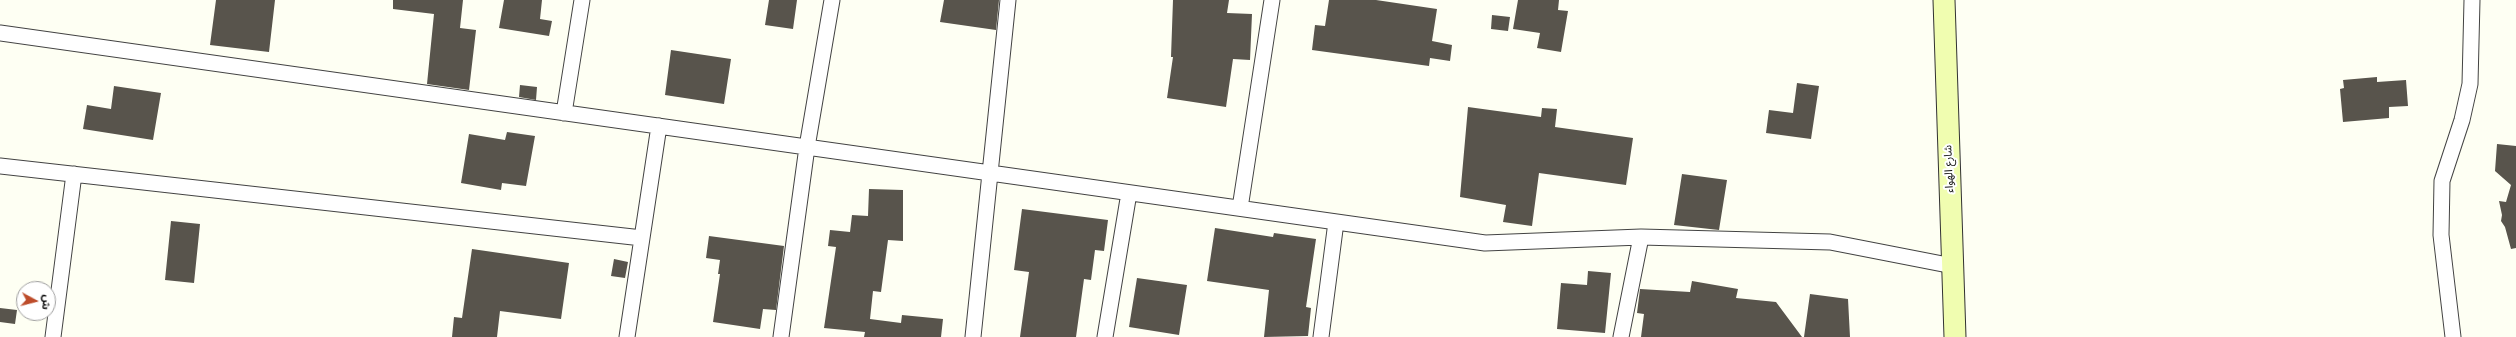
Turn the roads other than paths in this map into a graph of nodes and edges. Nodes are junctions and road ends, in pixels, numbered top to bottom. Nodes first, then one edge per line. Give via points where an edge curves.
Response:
1 (582, 0) edge
2 (832, 0) edge
3 (1008, 0) edge
4 (1272, 0) edge
5 (1944, 0) edge
6 (2472, 0) edge
7 (0, 33) edge
8 (564, 113) junction
9 (659, 126) junction
10 (807, 147) junction
11 (0, 166) edge
12 (990, 173) junction
13 (74, 174) junction
14 (1129, 193) junction
15 (1240, 208) junction
16 (1336, 222) junction
17 (1641, 237) junction
18 (642, 238) junction
19 (1952, 266) junction
20 (53, 337) edge
21 (628, 337) edge
22 (781, 337) edge
23 (973, 337) edge
24 (1105, 337) edge
25 (1321, 337) edge
26 (1621, 337) edge
27 (1956, 337) edge
28 (2453, 337) edge

1 - 8 street
2 - 10 street
3 - 12 street
4 - 15 street
5 - 19 street, شارع الهواء
6 - 28 street via 2470,84 2462,120 2442,181 2441,235
7 - 8 street
8 - 9 street
9 - 10 street
9 - 18 street
10 - 12 street
10 - 22 street
11 - 13 street
12 - 14 street
12 - 23 street
13 - 18 street
13 - 20 street
14 - 15 street
14 - 24 street
15 - 16 street
16 - 17 street via 1486,243
16 - 25 street
17 - 19 street via 1830,242
17 - 26 street
18 - 21 street
19 - 27 street, شارع الهواء

